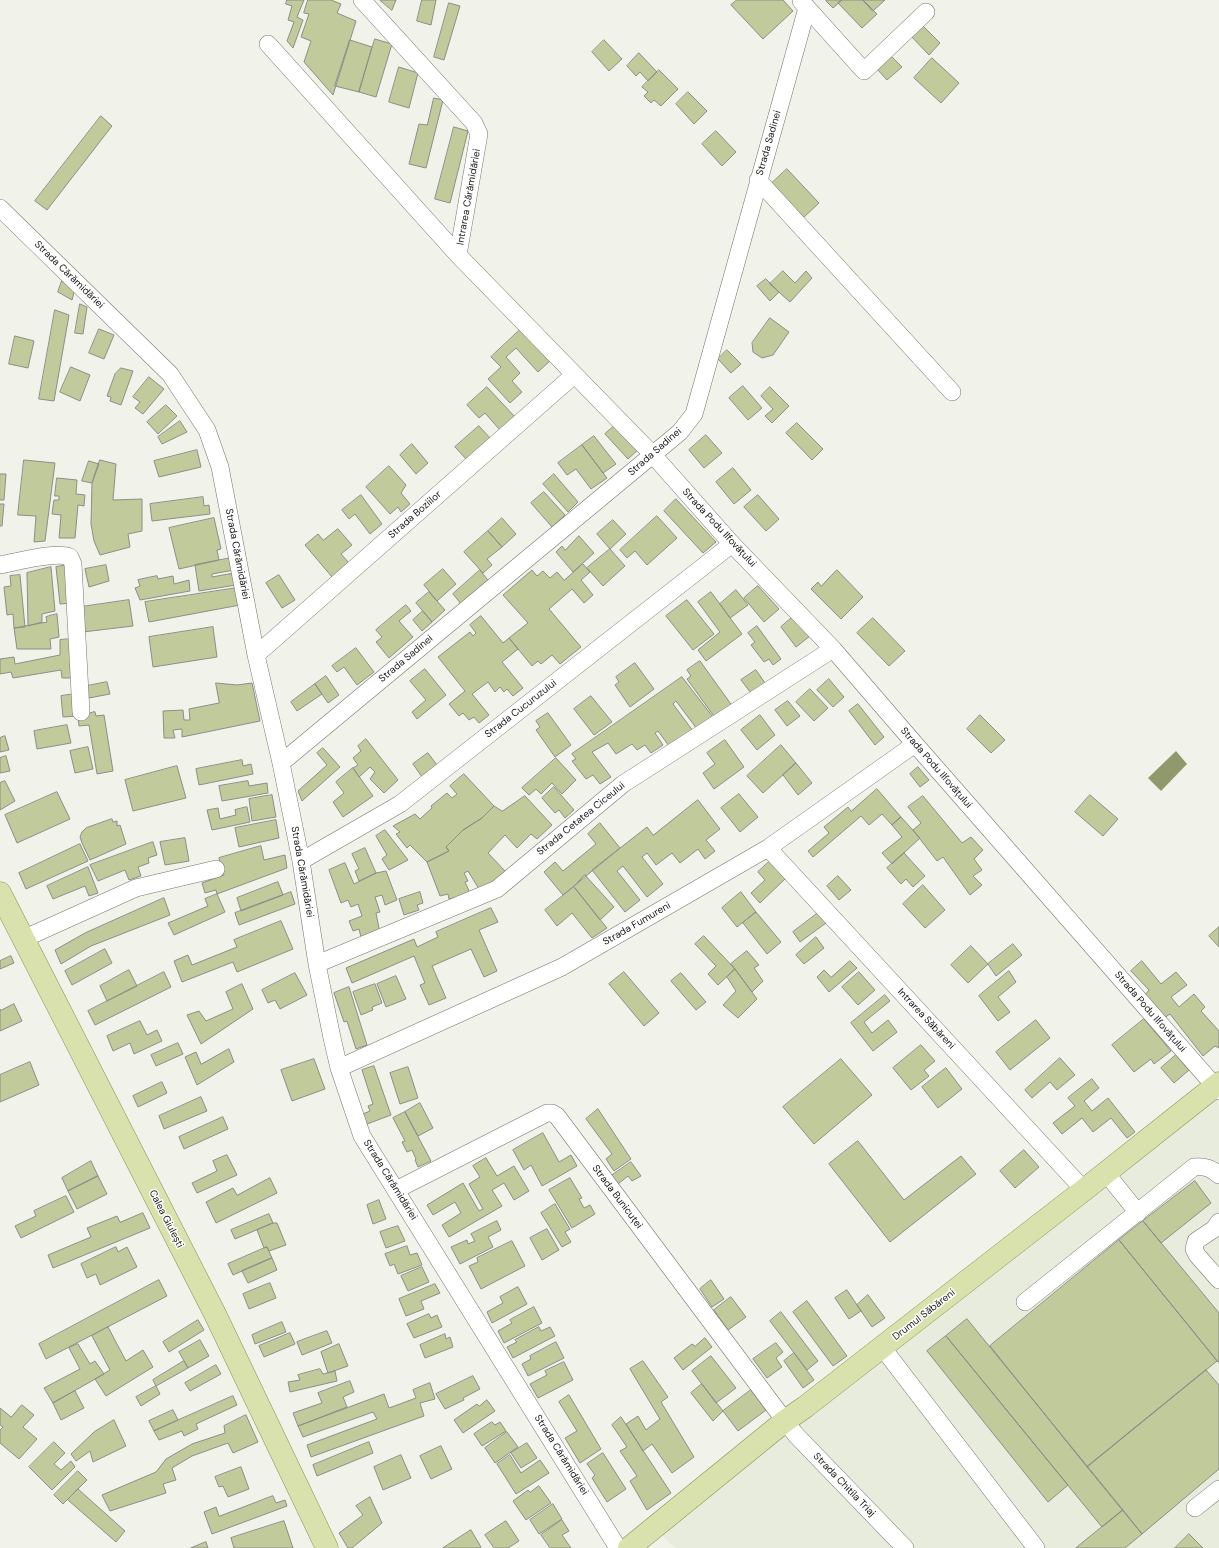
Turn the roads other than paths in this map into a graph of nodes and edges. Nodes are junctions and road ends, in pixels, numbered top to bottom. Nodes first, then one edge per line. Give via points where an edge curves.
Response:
1 (362, 0) edge
2 (804, 4) edge
3 (926, 12) dead end
4 (268, 44) dead end
5 (758, 180) junction
6 (0, 208) edge
7 (458, 255) junction
8 (574, 375) junction
9 (952, 392) dead end
10 (653, 455) junction
11 (732, 544) junction
12 (0, 565) edge
13 (833, 649) junction
14 (256, 655) junction
15 (81, 712) dead end
16 (914, 744) junction
17 (281, 763) junction
18 (768, 848) junction
19 (301, 861) junction
20 (216, 869) dead end
21 (0, 893) edge
22 (24, 939) junction
23 (317, 964) junction
24 (338, 1068) junction
25 (1218, 1086) edge
26 (1106, 1173) junction
27 (1219, 1175) edge
28 (396, 1190) junction
29 (1084, 1190) junction
30 (1138, 1213) junction
31 (1219, 1222) edge
32 (1219, 1280) edge
33 (1024, 1302) dead end
34 (882, 1347) junction
35 (785, 1421) junction
36 (1219, 1488) edge
37 (1195, 1508) dead end
38 (326, 1548) edge
39 (618, 1548) edge
40 (629, 1548) edge
41 (905, 1548) edge
42 (1036, 1548) edge

1 - 7 street, Intrarea Cărămidăriei via 474,123 479,134
2 - 3 street via 864,71
2 - 5 street, Strada Sadinei
4 - 7 street
5 - 9 street
5 - 10 street, Strada Sadinei via 694,414 680,432
6 - 14 street, Strada Cărămidăriei via 170,374 207,430 220,467
7 - 8 street, Intrarea Cărămidăriei
8 - 10 street, Intrarea Cărămidăriei
8 - 14 street, Strada Boziilor
10 - 11 street, Strada Podu Ilfovățului
10 - 17 street, Strada Sadinei
11 - 13 street, Strada Podu Ilfovățului
11 - 19 street, Strada Cucuruzului via 400,804
12 - 15 street via 55,555 70,557 73,564
13 - 16 street, Strada Podu Ilfovățului
13 - 23 street, Strada Cetatea Ciceului via 623,784 497,889
14 - 17 street, Strada Cărămidăriei
16 - 18 street, Strada Fumureni
16 - 25 street, Strada Podu Ilfovățului
17 - 19 street, Strada Cărămidăriei
18 - 24 street, Strada Fumureni via 562,967
18 - 29 street, Intrarea Săbăreni
19 - 23 street, Strada Cărămidăriei
20 - 22 street via 136,888
21 - 22 main road, Calea Giulești
22 - 38 main road, Calea Giulești via 215,1314
23 - 24 street, Strada Cărămidăriei
24 - 28 street, Strada Cărămidăriei via 362,1136
25 - 26 main road, Drumul Săbăreni
26 - 29 main road, Drumul Săbăreni
26 - 30 street
27 - 30 street via 1209,1168 1194,1167
28 - 35 street, Strada Bunicuței via 552,1113 557,1116
28 - 39 street, Strada Cărămidăriei
29 - 34 main road, Drumul Săbăreni
30 - 33 street
31 - 32 street via 1214,1229 1196,1241 1194,1249
34 - 35 main road, Drumul Săbăreni
34 - 42 street
35 - 40 main road, Drumul Săbăreni
35 - 41 street, Strada Chitila Triaj
36 - 37 street

